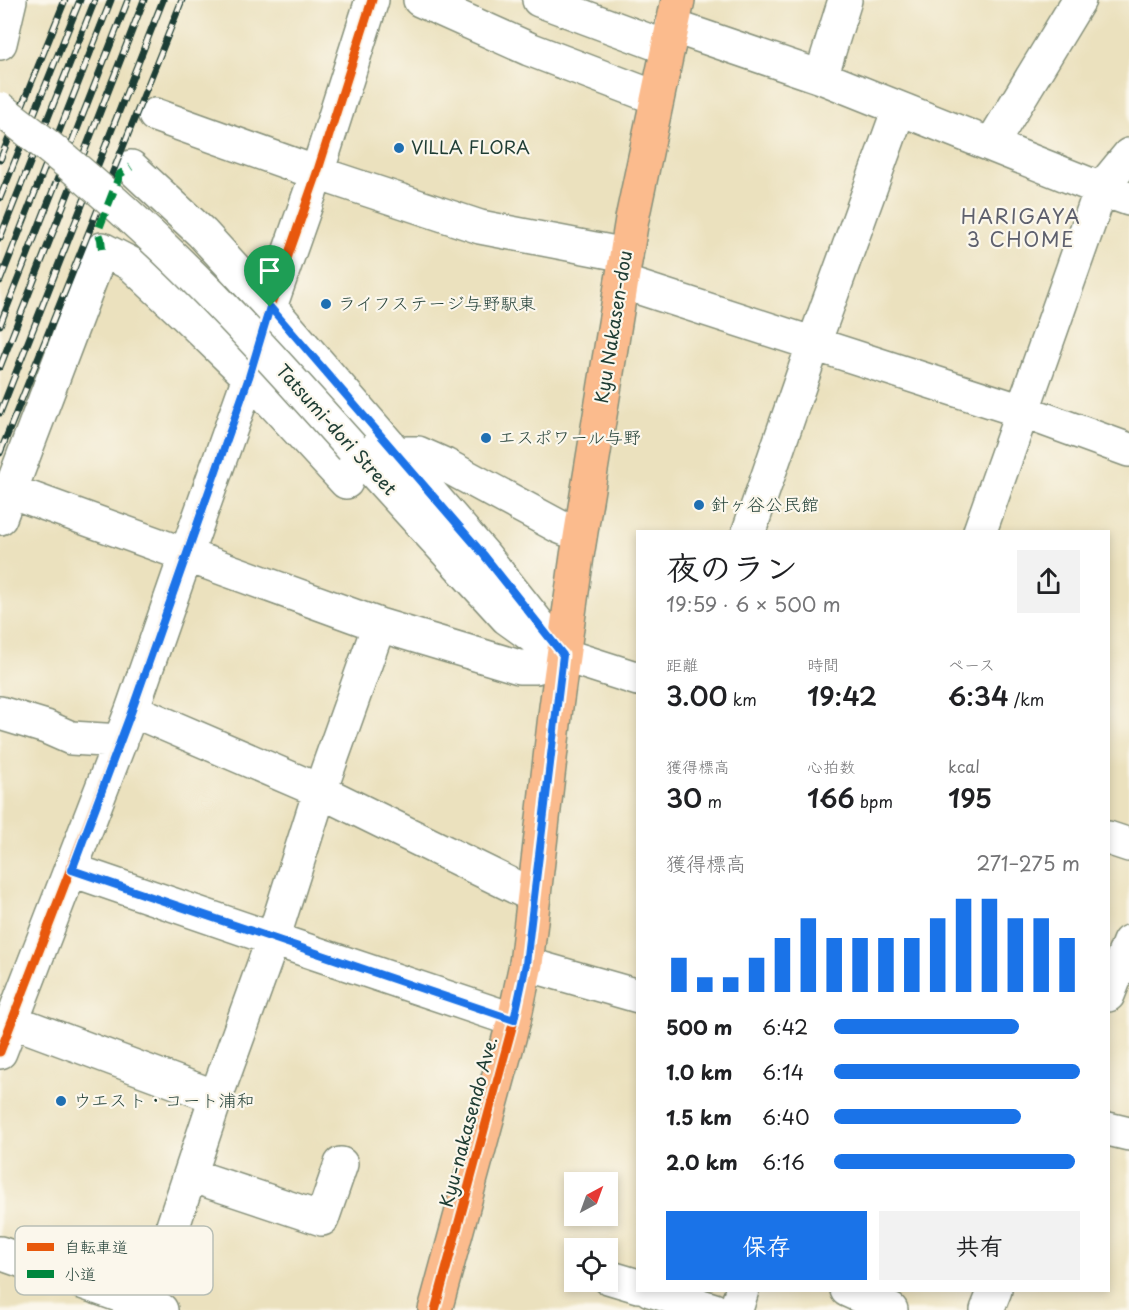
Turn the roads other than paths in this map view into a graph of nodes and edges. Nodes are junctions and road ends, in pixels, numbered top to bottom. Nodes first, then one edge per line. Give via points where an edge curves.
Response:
1 (10, 0) edge
2 (372, 0) edge
3 (420, 0) edge
4 (539, 0) edge
5 (845, 0) edge
6 (1079, 0) edge
7 (672, 25) edge
8 (0, 43) edge
9 (821, 77) junction
10 (657, 98) junction
11 (899, 108) junction
12 (0, 109) edge
13 (155, 115) dead end
14 (991, 146) junction
15 (1129, 155) edge
16 (131, 167) dead end
17 (317, 173) junction
18 (1115, 194) edge
19 (624, 269) junction
20 (270, 307) junction
21 (814, 343) junction
22 (249, 377) junction
23 (1022, 411) junction
24 (1129, 450) edge
25 (400, 459) junction
26 (346, 482) dead end
27 (5, 505) edge
28 (749, 530) edge
29 (980, 530) edge
30 (580, 535) junction
31 (186, 555) junction
32 (379, 625) junction
33 (563, 655) junction
34 (636, 678) edge
35 (132, 710) junction
36 (0, 713) edge
37 (121, 741) junction
38 (320, 791) junction
39 (1110, 839) edge
40 (1129, 845) edge
41 (72, 870) junction
42 (534, 896) junction
43 (273, 939) junction
44 (1129, 942) edge
45 (526, 964) junction
46 (1110, 990) edge
47 (636, 995) edge
48 (514, 1020) junction
49 (12, 1021) junction
50 (0, 1052) edge
51 (216, 1097) junction
52 (1110, 1129) edge
53 (1129, 1134) edge
54 (341, 1164) dead end
55 (190, 1175) junction
56 (175, 1226) edge
57 (0, 1253) edge
58 (15, 1258) edge
59 (618, 1280) edge
60 (636, 1285) edge
61 (656, 1292) edge
62 (741, 1292) edge
63 (851, 1292) edge
64 (993, 1292) edge
65 (115, 1295) edge
66 (151, 1308) edge
67 (435, 1310) edge
68 (714, 1310) edge
69 (736, 1310) edge
70 (891, 1310) edge
71 (987, 1310) edge

1 - 8 street
2 - 17 street
3 - 10 street via 529,49
4 - 7 street
5 - 9 street
6 - 14 street
7 - 9 street
7 - 10 main road, Kyu Nakasen-dou
9 - 11 street
10 - 19 main road, Kyu Nakasen-dou
11 - 14 street
11 - 21 street
12 - 33 street, Tatsumi-dori Street, bridge via 51,148 173,257 507,618
13 - 17 street
14 - 18 street
15 - 18 street
16 - 20 street via 202,233
17 - 19 street
17 - 20 street
18 - 23 street
19 - 21 street
19 - 30 main road, Kyu Nakasen-dou
20 - 22 street
20 - 25 street
21 - 23 street
21 - 28 street
22 - 26 street
22 - 27 street via 131,264 102,249
22 - 31 street
23 - 24 street
23 - 29 street
25 - 30 street via 407,453 418,453
25 - 33 street
27 - 31 street
30 - 33 main road, Kyu Nakasen-dou
31 - 32 street
31 - 35 street
32 - 33 street via 519,667 536,667
32 - 38 street
33 - 34 street, Tatsumi-dori Street
33 - 42 main road, Kyu-nakasendo Ave.
35 - 37 street
35 - 38 street
36 - 37 street via 71,738
37 - 41 street
38 - 42 street
38 - 43 street
39 - 40 street
41 - 43 street
41 - 49 street
42 - 45 main road, Kyu-nakasendo Ave.
43 - 48 street
43 - 51 street
44 - 46 street
45 - 47 street
45 - 48 main road, Kyu-nakasendo Ave.
48 - 67 main road, Kyu-nakasendo Ave.
49 - 50 street
49 - 51 street
51 - 55 street
52 - 53 street
54 - 55 street via 322,1219
55 - 56 street
57 - 58 street
59 - 60 street
61 - 68 street
62 - 69 street
63 - 70 street
64 - 71 street
65 - 66 street

